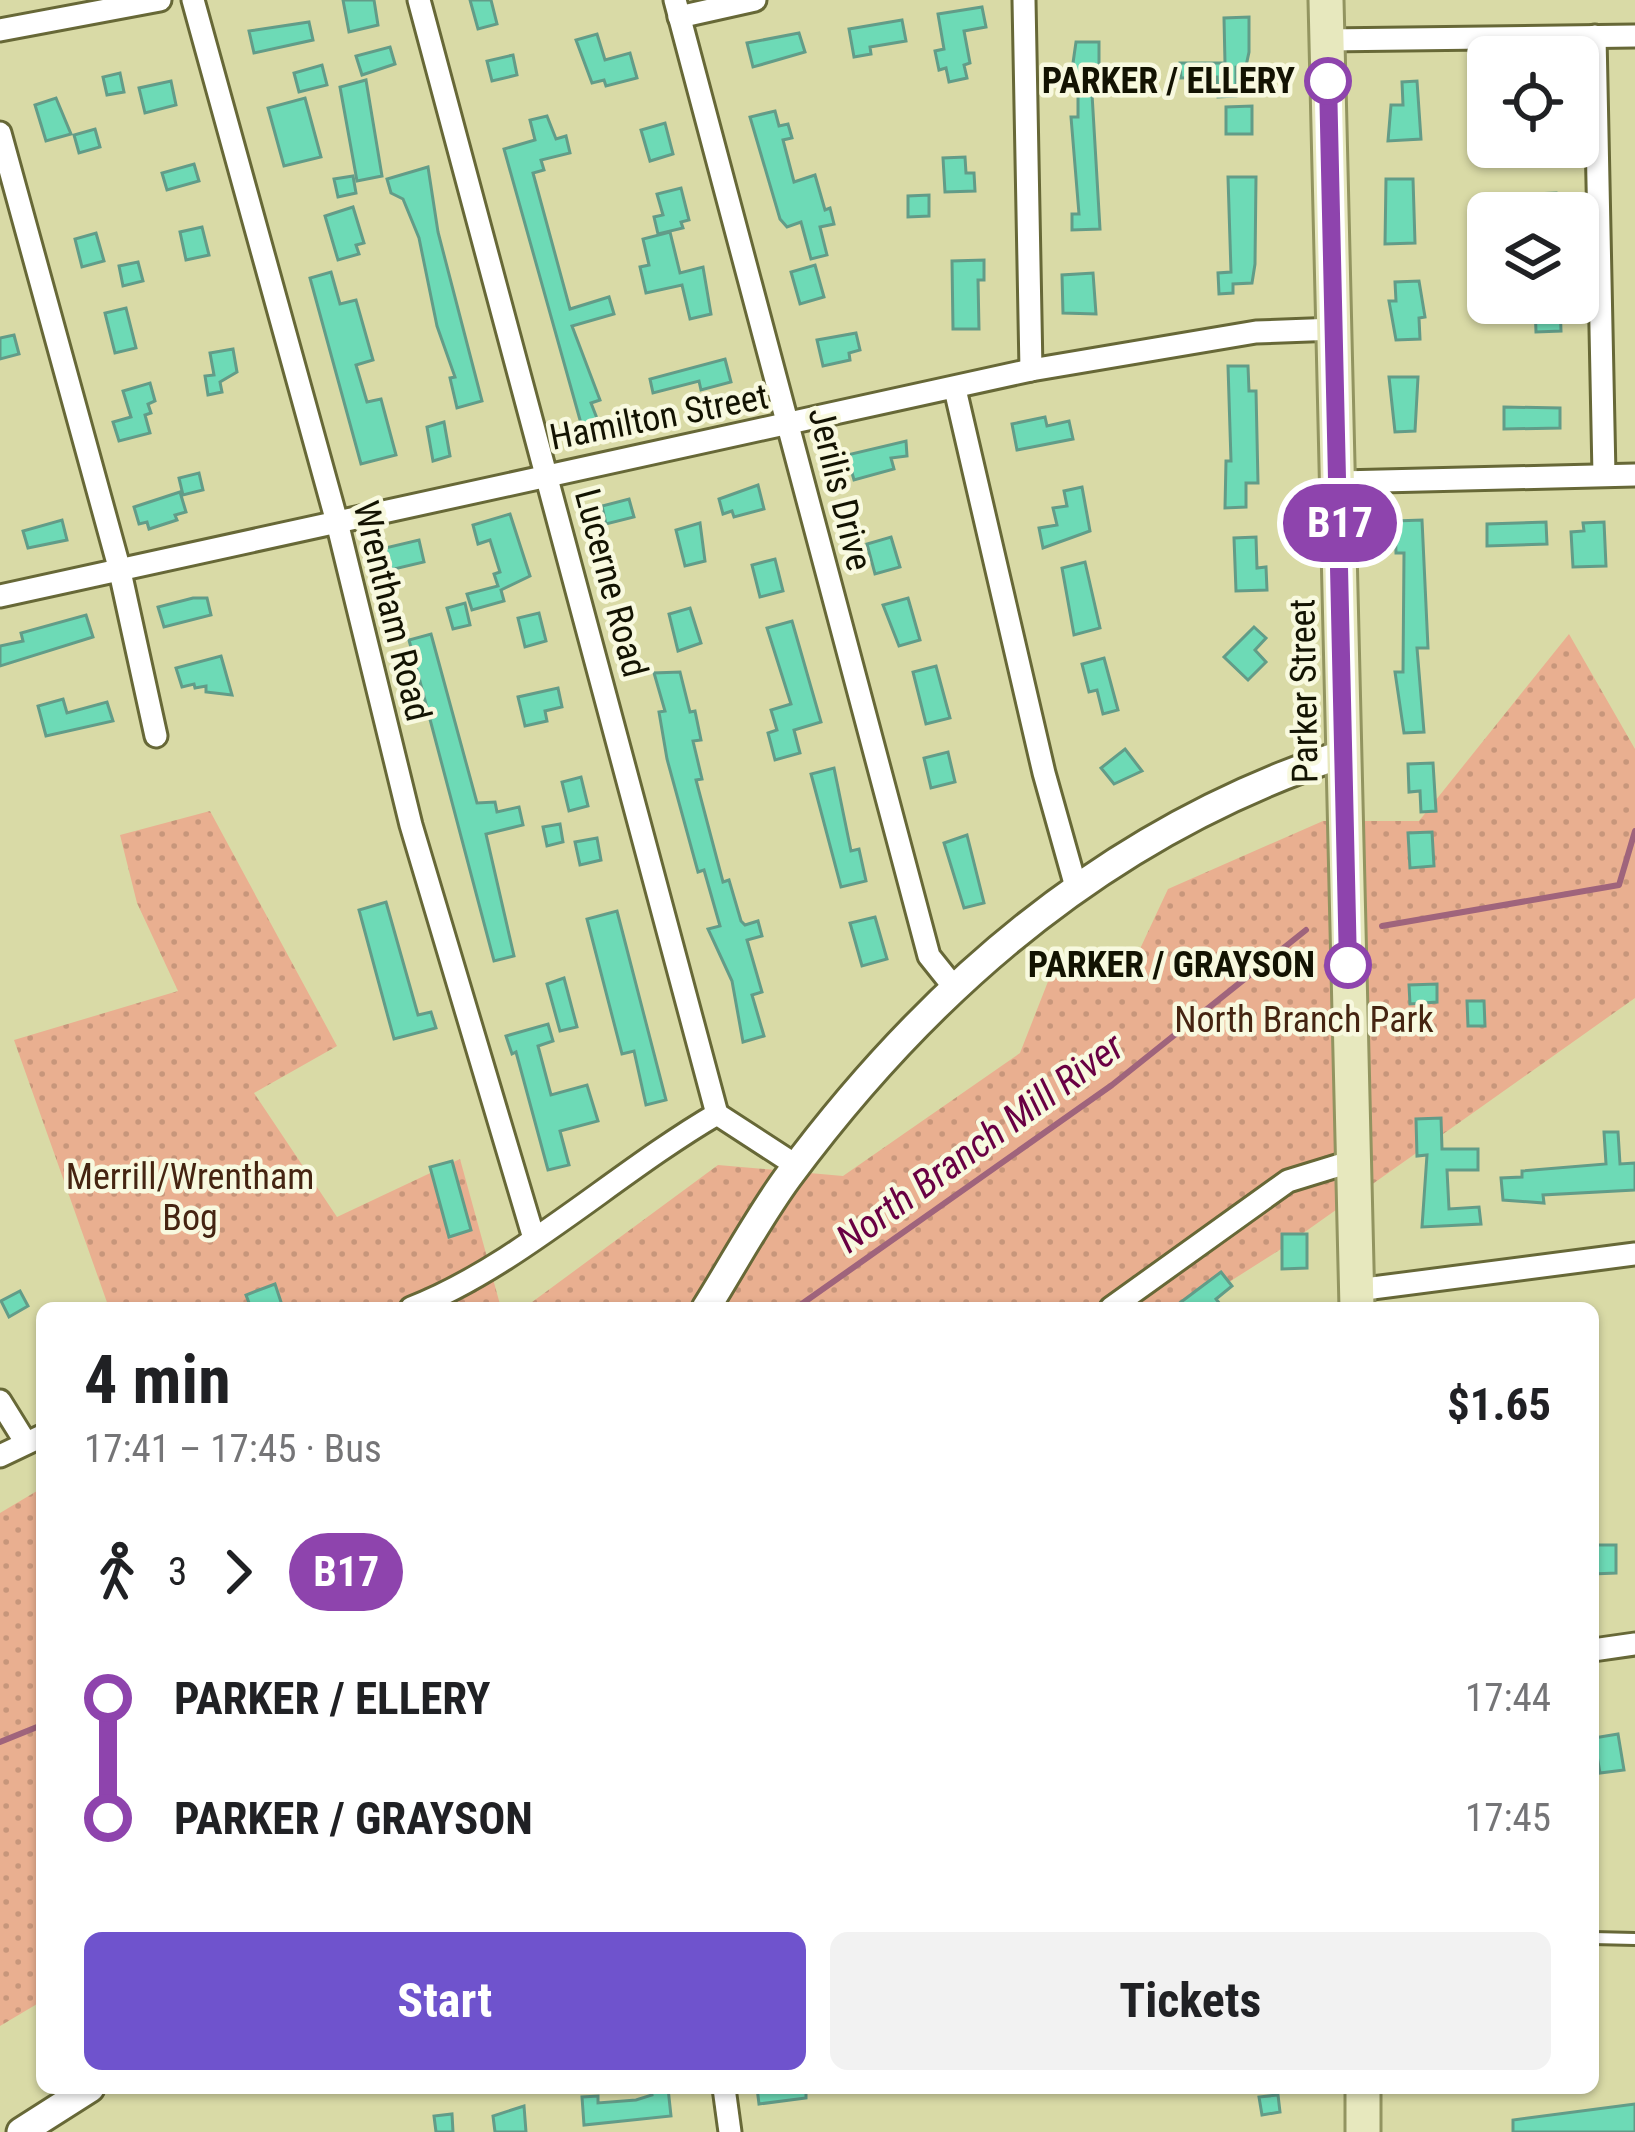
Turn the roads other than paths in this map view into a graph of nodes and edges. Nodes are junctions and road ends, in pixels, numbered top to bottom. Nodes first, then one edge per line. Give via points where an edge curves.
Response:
1 (160, 0) edge
2 (193, 0) edge
3 (419, 0) edge
4 (755, 0) edge
5 (1024, 0) edge
6 (1326, 0) edge
7 (677, 8) edge
8 (0, 30) edge
9 (1635, 35) edge
10 (1595, 36) edge
11 (1467, 38) edge
12 (1326, 40) junction
13 (0, 133) edge
14 (1598, 168) edge
15 (1336, 329) junction
16 (1031, 370) junction
17 (955, 389) junction
18 (791, 424) junction
19 (547, 473) junction
20 (1604, 475) junction
21 (1635, 475) edge
22 (1340, 482) junction
23 (338, 522) junction
24 (119, 567) junction
25 (0, 596) edge
26 (156, 736) dead end
27 (1343, 754) junction
28 (1076, 887) junction
29 (953, 986) junction
30 (717, 1114) junction
31 (1352, 1161) junction
32 (797, 1166) junction
33 (533, 1235) junction
34 (1635, 1254) edge
35 (1357, 1299) edge
36 (427, 1302) edge
37 (710, 1302) edge
38 (1119, 1302) edge
39 (0, 1402) edge
40 (34, 1439) edge
41 (0, 1456) edge
42 (1635, 1645) edge
43 (1599, 1649) edge
44 (1599, 1938) edge
45 (1635, 1940) edge
46 (81, 2094) edge
47 (725, 2094) edge
48 (1363, 2094) edge
49 (21, 2132) edge
50 (730, 2132) edge
51 (1363, 2132) edge

1 - 8 street
2 - 23 street, Wrentham Road
3 - 19 street, Lucerne Road
4 - 7 street
5 - 16 street
6 - 12 main road, Parker Street
7 - 18 street, Jerilis Drive
9 - 10 street
11 - 12 street
12 - 15 main road, Parker Street
13 - 24 street
14 - 20 street
15 - 16 street, Hamilton Street via 1256,332
15 - 22 main road, Parker Street
16 - 17 street, Hamilton Street
17 - 18 street, Hamilton Street
17 - 28 street
18 - 19 street, Hamilton Street
18 - 29 street, Jerilis Drive via 929,956
19 - 23 street, Hamilton Street
19 - 30 street, Lucerne Road
20 - 21 street
20 - 22 street
22 - 27 main road, Parker Street
23 - 24 street, Hamilton Street
23 - 33 street, Wrentham Road via 410,825
24 - 25 street, Hamilton Street
24 - 26 street
27 - 28 street via 1173,824
27 - 31 main road, Parker Street
28 - 29 street
29 - 32 street
30 - 32 street
30 - 33 street
31 - 35 main road, Parker Street
31 - 38 street via 1288,1181
32 - 37 street
33 - 36 street
34 - 35 street
39 - 40 street
40 - 41 street
42 - 43 street
44 - 45 lane
46 - 49 street
47 - 50 street
48 - 51 main road

